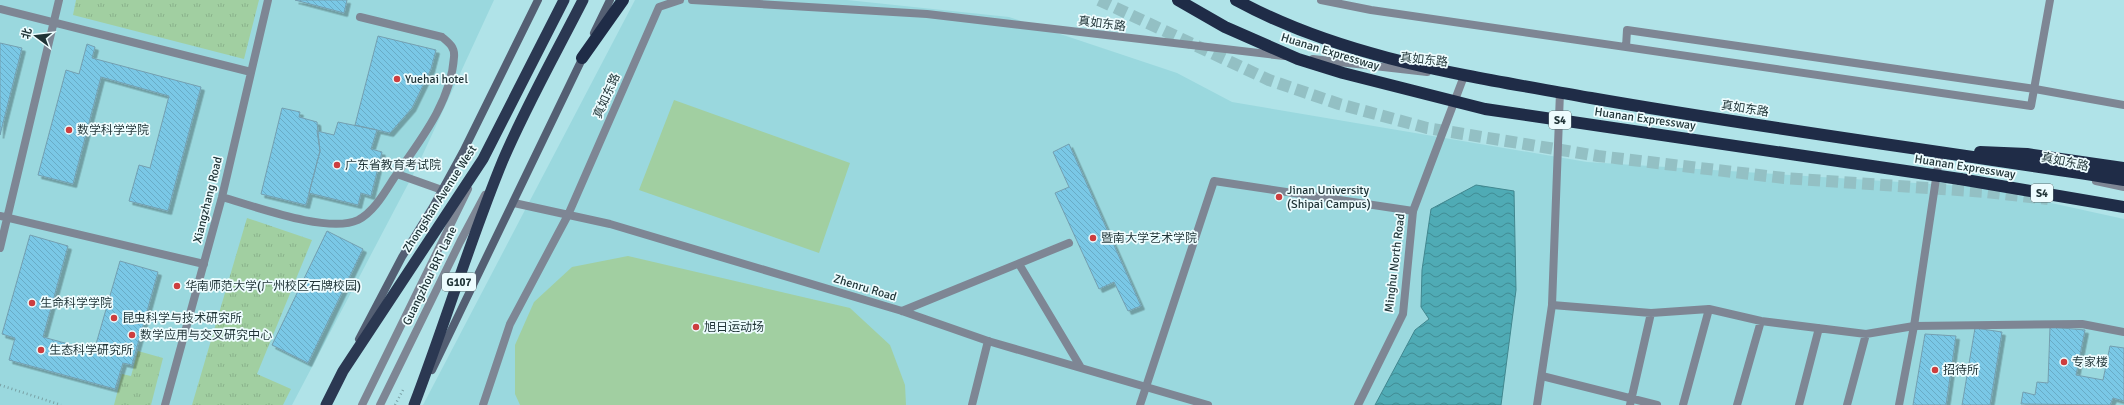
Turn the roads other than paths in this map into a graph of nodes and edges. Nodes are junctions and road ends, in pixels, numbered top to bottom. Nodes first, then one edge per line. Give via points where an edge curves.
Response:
1 (59, 0) edge
2 (268, 0) edge
3 (538, 0) edge
4 (564, 0) edge
5 (583, 0) edge
6 (610, 0) edge
7 (623, 0) edge
8 (680, 0) edge
9 (692, 0) edge
10 (1178, 0) edge
11 (1236, 0) edge
12 (1321, 0) edge
13 (2050, 0) edge
14 (0, 9) edge
15 (360, 17) dead end
16 (54, 23) junction
17 (1626, 47) junction
18 (582, 58) junction
19 (251, 72) junction
20 (1464, 76) junction
21 (2035, 89) junction
22 (1560, 92) junction
23 (2124, 105) edge
24 (1926, 151) junction
25 (1940, 152) junction
26 (483, 159) junction
27 (504, 159) junction
28 (2124, 168) edge
29 (397, 174) junction
30 (2124, 180) edge
31 (2124, 187) edge
32 (442, 190) junction
33 (222, 197) junction
34 (514, 203) junction
35 (2124, 207) edge
36 (1413, 211) junction
37 (568, 216) junction
38 (4, 217) edge
39 (1070, 243) dead end
40 (0, 248) edge
41 (204, 264) junction
42 (1019, 264) junction
43 (1552, 304) junction
44 (1709, 309) junction
45 (902, 311) junction
46 (1651, 313) junction
47 (1761, 321) junction
48 (1914, 326) junction
49 (1819, 328) junction
50 (2124, 332) edge
51 (1866, 334) junction
52 (988, 341) junction
53 (1080, 366) junction
54 (343, 371) junction
55 (1542, 376) junction
56 (1146, 387) junction
57 (1630, 402) edge
58 (165, 405) edge
59 (326, 405) edge
60 (362, 405) edge
61 (380, 405) edge
62 (414, 405) edge
63 (483, 405) edge
64 (972, 405) edge
65 (1140, 405) edge
66 (1208, 405) edge
67 (1358, 405) edge
68 (1537, 405) edge
69 (1657, 405) edge
70 (1683, 405) edge
71 (1737, 405) edge
72 (1798, 405) edge
73 (1847, 405) edge
74 (1899, 405) edge

1 - 16 street
2 - 19 street, Xiangzhang Road
3 - 32 main road
4 - 26 highway, Zhongshan Avenue West
5 - 27 highway, G107
6 - 18 main road
7 - 18 highway
8 - 37 street, 真如东路 via 659,7
9 - 20 street, 真如东路 via 928,14
10 - 35 highway, Huanan Expressway / S4, bridge via 1225,27 1298,59 1485,109 1944,177
11 - 24 highway, Huanan Expressway / S4, bridge via 1292,27 1348,47 1453,73 1621,103
12 - 17 street via 1371,10
13 - 21 street
14 - 16 street
15 - 29 street via 442,37 452,45 454,56 448,83 436,115 421,142
16 - 19 street
16 - 38 street
17 - 21 street via 2031,106
17 - 21 street via 1627,30
18 - 34 main road
19 - 33 street, Xiangzhang Road
20 - 22 street, 真如东路
20 - 36 street, Minghu North Road
21 - 23 street
22 - 25 street, 真如东路
22 - 43 street
24 - 28 highway, bridge via 2027,154
24 - 30 highway, Huanan Expressway / S4, bridge
25 - 31 street, 真如东路 via 2038,168
25 - 48 street
26 - 54 highway, Zhongshan Avenue West
26 - 60 street, Guangzhou BRT Lane
27 - 61 street, Guangzhou BRT Lane
27 - 62 highway, G107 via 478,224
29 - 32 street
29 - 33 street via 375,206 359,220 336,224 300,219
32 - 54 main road via 388,282
33 - 41 street, Xiangzhang Road
34 - 37 street, Zhenru Road
34 - 62 main road
36 - 56 street via 1214,181
36 - 67 street, Minghu North Road via 1403,314
37 - 45 street, Zhenru Road via 610,224
37 - 63 street, 真如东路 via 510,324
38 - 40 street
38 - 41 street
39 - 42 street
41 - 58 street, Xiangzhang Road
42 - 45 street
42 - 53 street
43 - 46 street
43 - 55 street
44 - 46 street
44 - 47 street
44 - 70 street
45 - 52 street, Zhenru Road
46 - 57 street
47 - 49 street
47 - 71 street
48 - 50 street via 2082,324
48 - 51 street
48 - 74 street
49 - 51 street
49 - 72 street
51 - 73 street
52 - 53 street, Zhenru Road
52 - 64 street
53 - 56 street, Zhenru Road
54 - 59 highway, Zhongshan Avenue West
55 - 57 street
55 - 68 street
56 - 65 street
56 - 66 street, Zhenru Road
57 - 69 street

